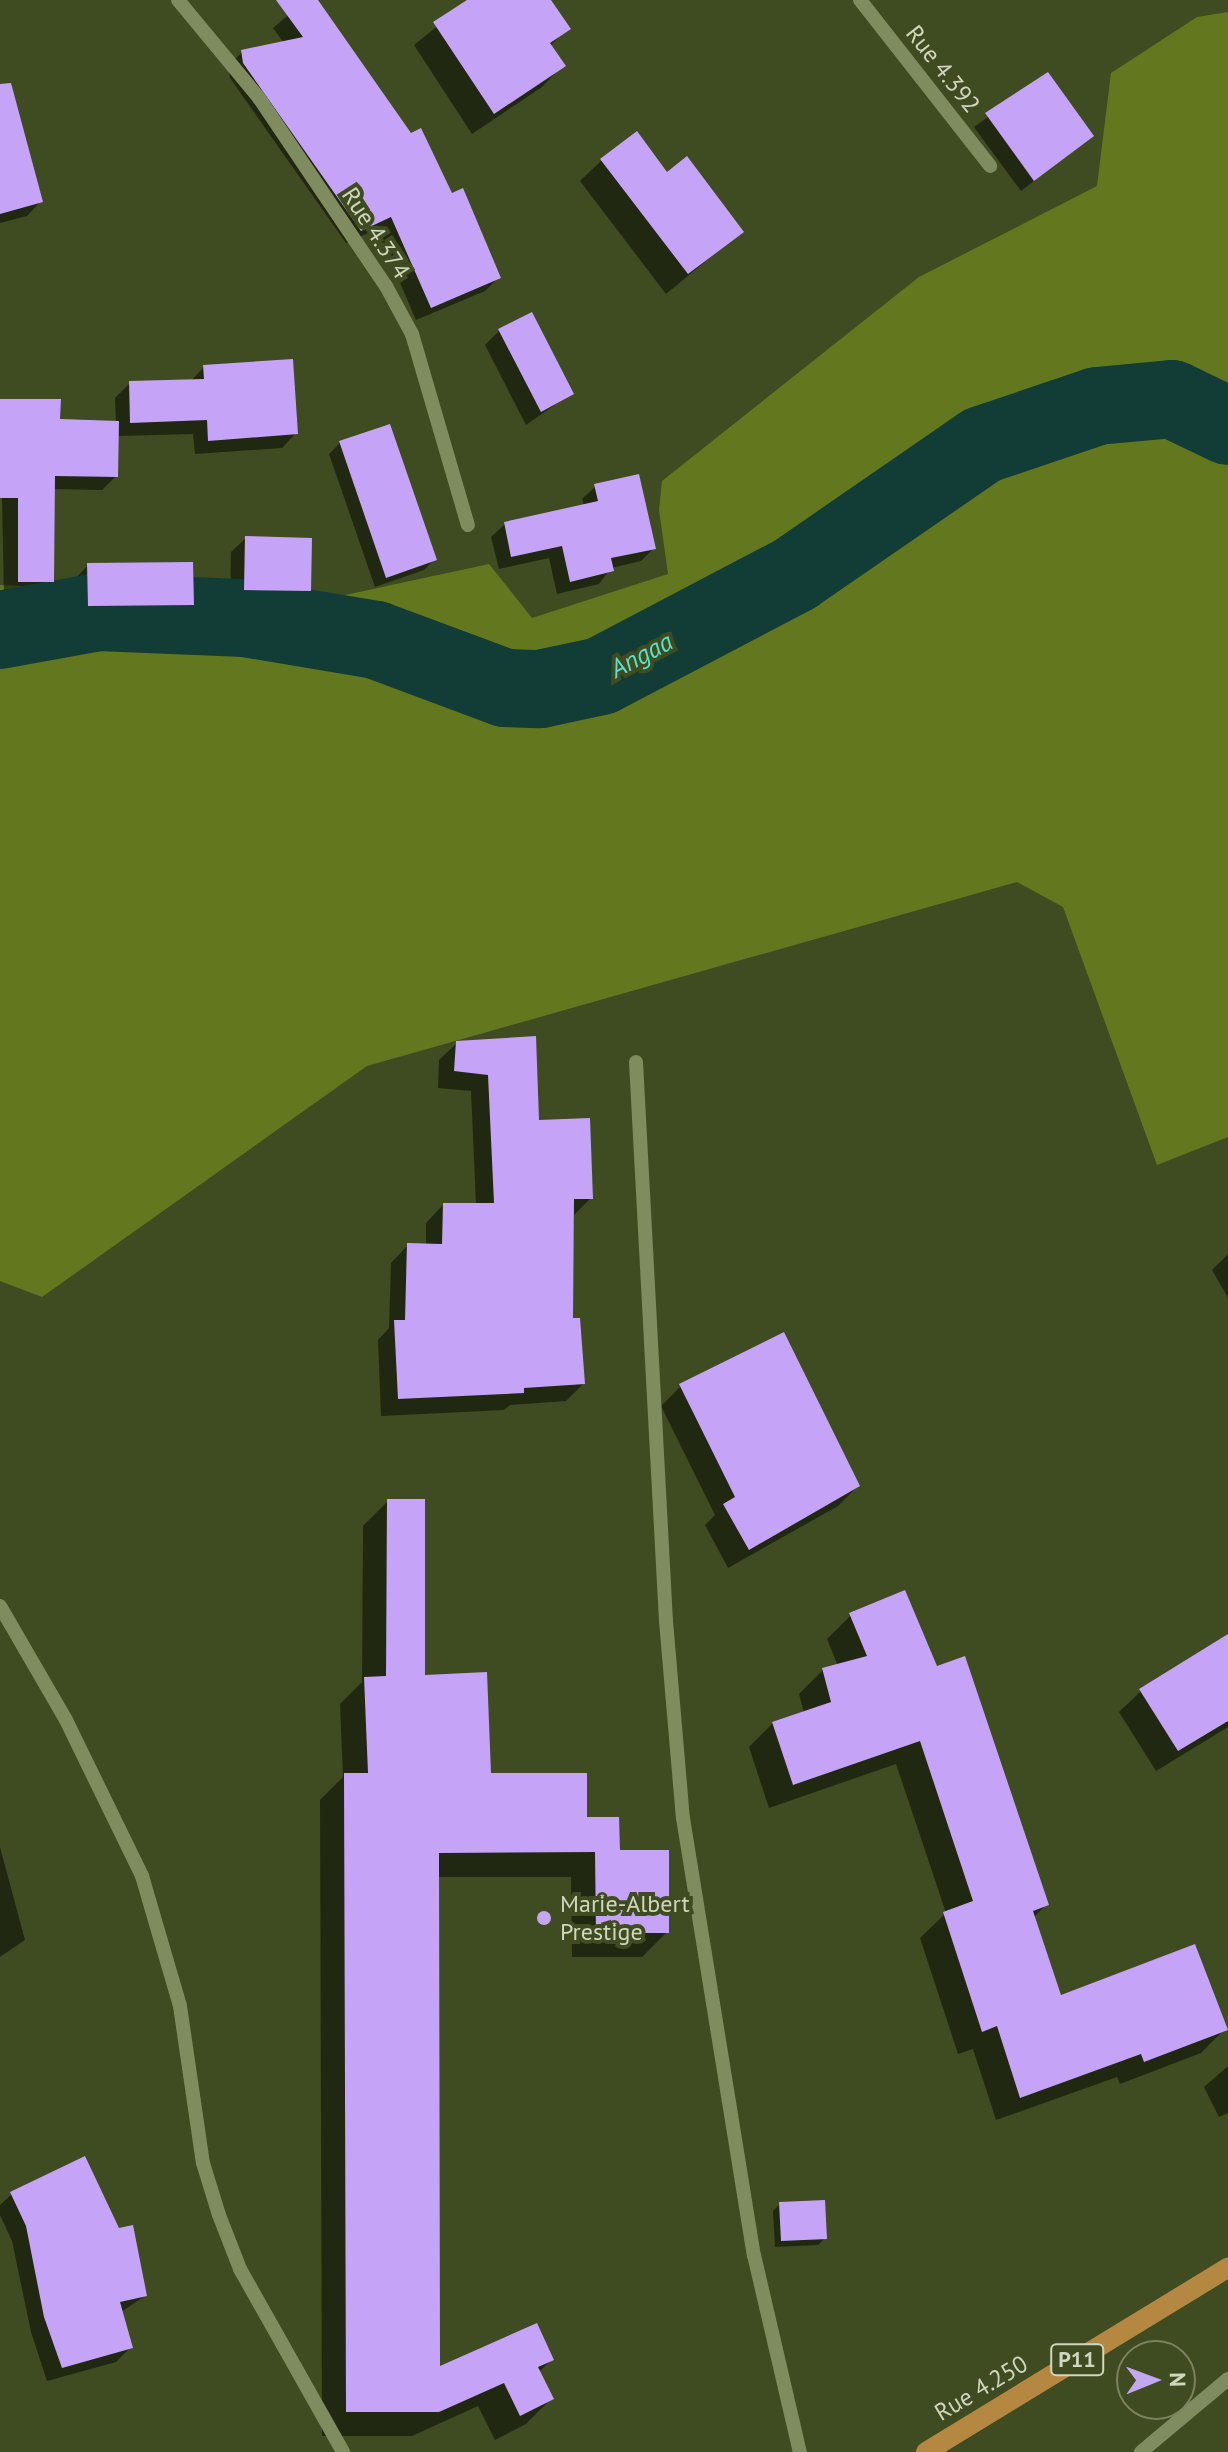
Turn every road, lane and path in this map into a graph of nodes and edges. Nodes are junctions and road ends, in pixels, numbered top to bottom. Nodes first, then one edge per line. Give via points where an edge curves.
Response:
1 (178, 0) edge
2 (860, 0) edge
3 (990, 166) dead end
4 (468, 525) dead end
5 (636, 1062) dead end
6 (0, 1606) edge
7 (1228, 2268) edge
8 (1228, 2379) edge
9 (343, 2452) edge
10 (800, 2452) edge
11 (926, 2452) edge
12 (1141, 2452) edge

1 - 4 street, Rue 4.374 via 259,98 386,286 412,334
2 - 3 street, Rue 4.392
5 - 10 street via 666,1621 683,1818 754,2255
6 - 9 street via 66,1720 142,1876 180,2006 203,2163 219,2215 240,2269
7 - 11 main road, Rue 4.250 / P11
8 - 12 street

